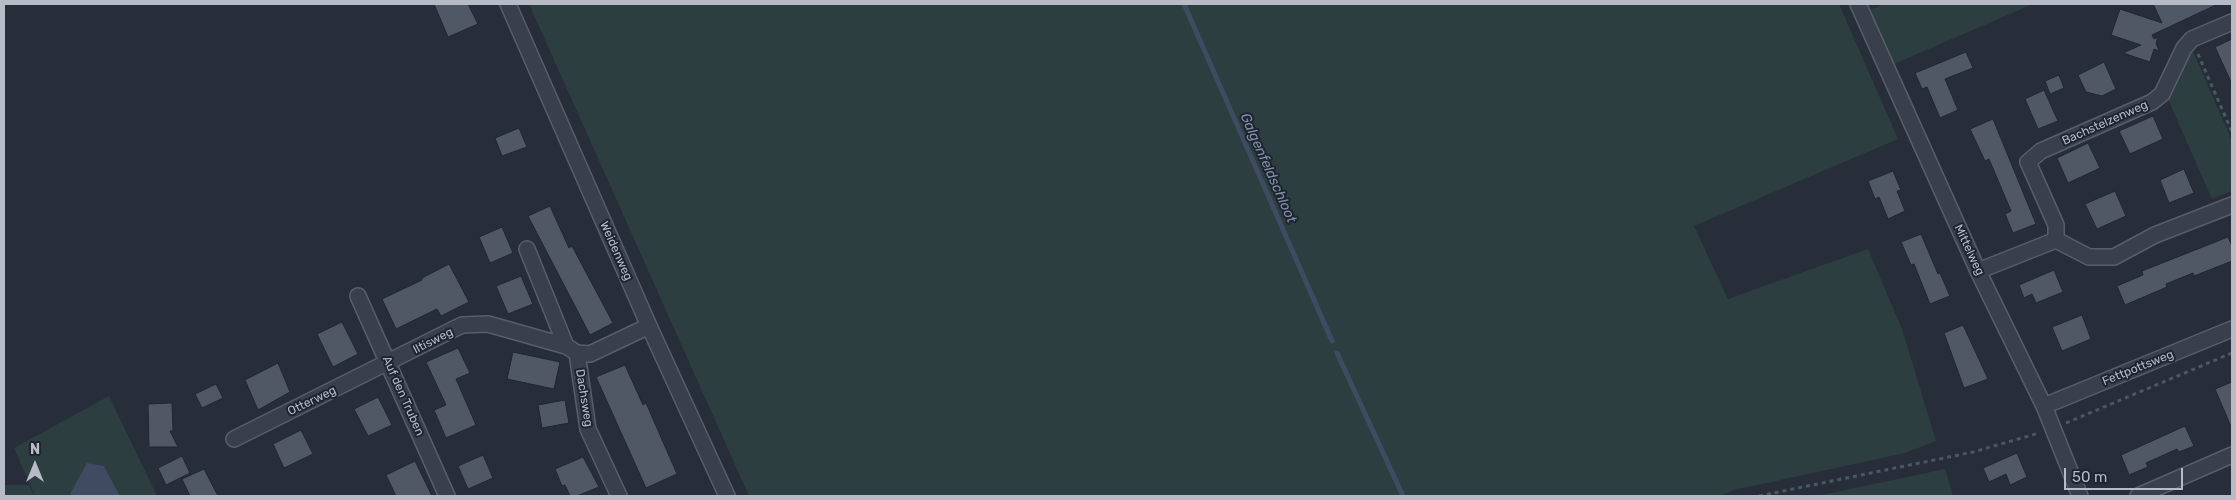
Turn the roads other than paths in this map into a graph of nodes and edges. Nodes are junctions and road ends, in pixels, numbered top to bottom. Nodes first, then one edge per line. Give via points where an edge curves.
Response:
1 (508, 4) edge
2 (1858, 4) edge
3 (2232, 22) edge
4 (2232, 206) edge
5 (2056, 240) junction
6 (527, 249) dead end
7 (1978, 270) junction
8 (358, 296) dead end
9 (650, 326) junction
10 (2232, 329) edge
11 (572, 350) junction
12 (389, 363) junction
13 (2044, 406) junction
14 (234, 439) dead end
15 (2232, 455) edge
16 (447, 496) edge
17 (620, 496) edge
18 (727, 496) edge
19 (2080, 496) edge
20 (2138, 496) edge

1 - 9 street, Weidenweg
2 - 7 street, Mittelweg
3 - 5 street, Bachstelzenweg via 2192,40 2184,48 2162,94 2152,102 2041,151 2028,162 2056,225
4 - 5 street via 2155,236 2114,257 2089,257
5 - 7 street
6 - 11 street
7 - 13 street, Mittelweg
8 - 12 street, Auf den Truben
9 - 11 street, Iltisweg via 590,354
9 - 18 street, Weidenweg
10 - 13 street, Fettpottsweg
11 - 12 street, Iltisweg via 488,324 462,325
11 - 17 street, Dachsweg via 588,428
12 - 14 street, Otterweg
12 - 16 street, Auf den Truben
13 - 19 street, Mittelweg
15 - 20 street

